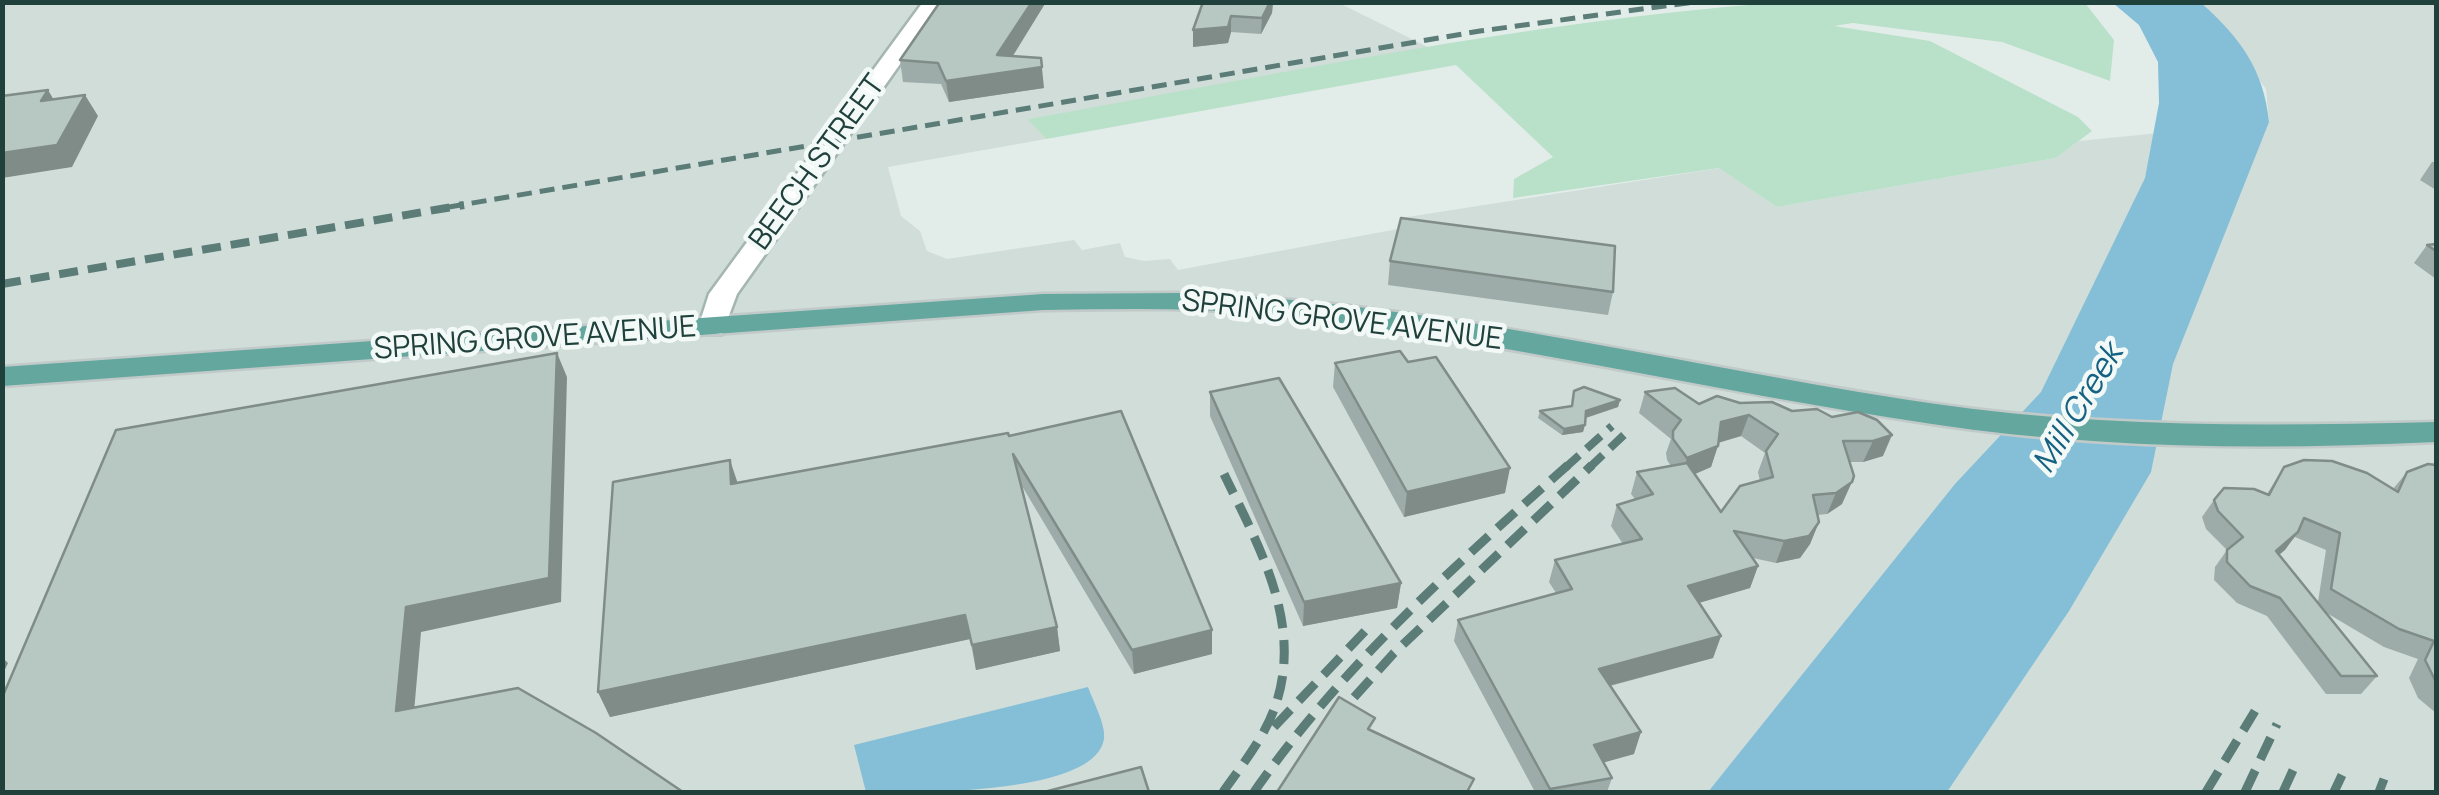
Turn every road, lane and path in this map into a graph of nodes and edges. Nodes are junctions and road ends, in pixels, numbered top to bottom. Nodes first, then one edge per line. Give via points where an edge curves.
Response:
1 (934, 2) edge
2 (712, 328) junction
3 (2, 377) edge
4 (2436, 432) edge

1 - 2 street, BEECH STREET via 722,294
2 - 3 main road, SPRING GROVE AVENUE
2 - 4 main road, SPRING GROVE AVENUE via 1043,302 1263,306 1557,347 1932,414 2100,432

